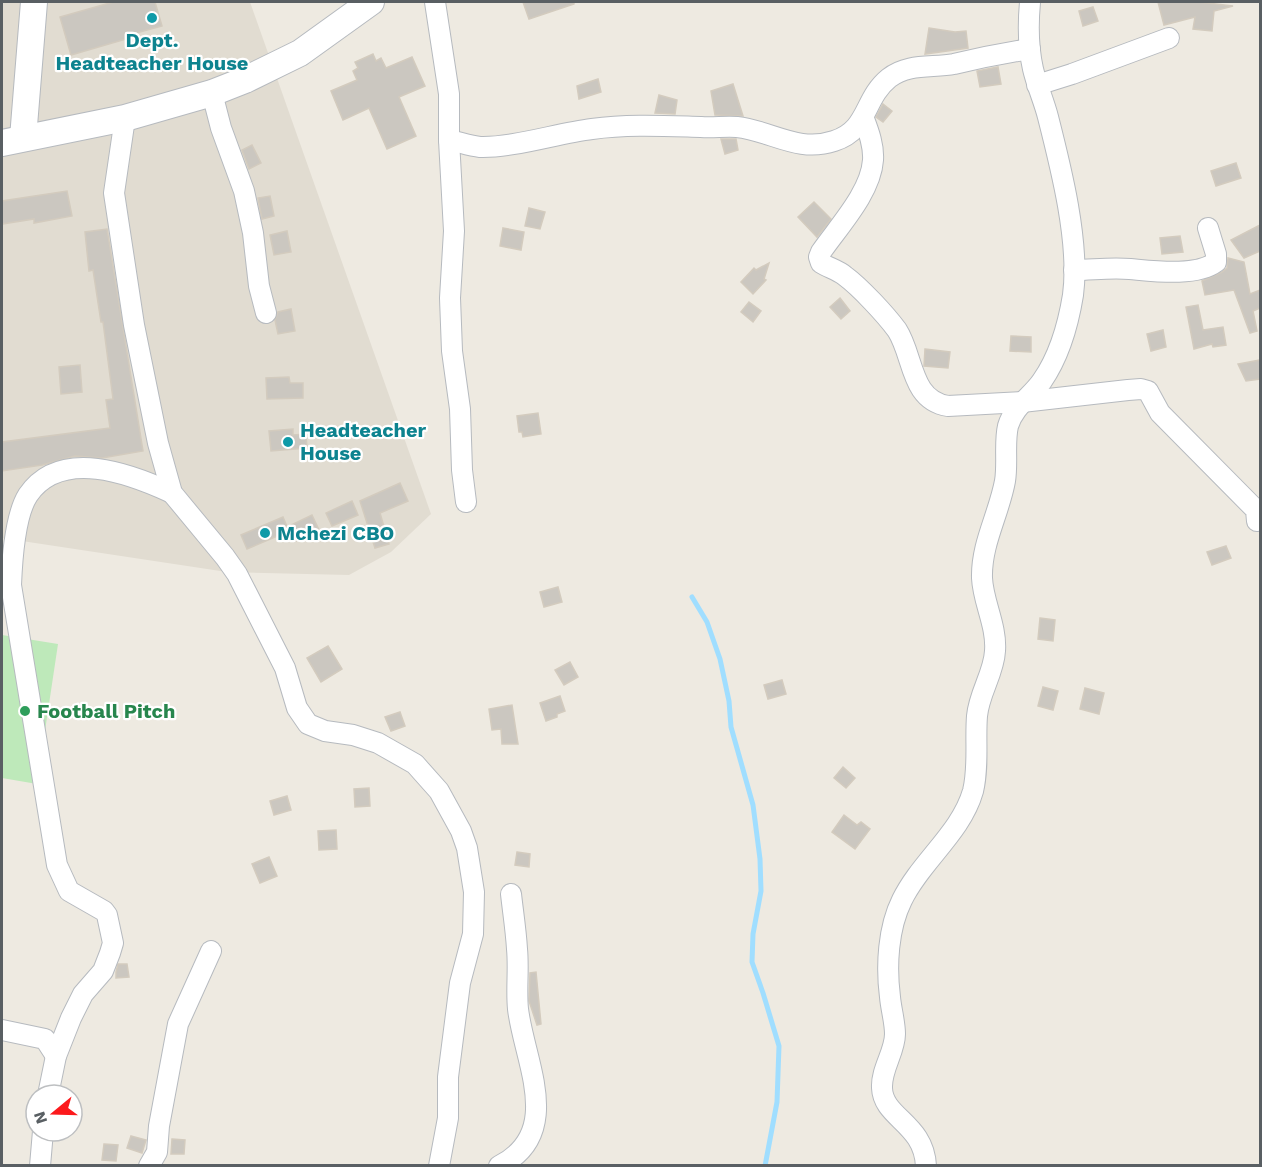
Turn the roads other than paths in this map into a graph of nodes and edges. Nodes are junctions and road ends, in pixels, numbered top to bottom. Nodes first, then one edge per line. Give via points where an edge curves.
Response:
1 (34, 2) edge
2 (371, 2) edge
3 (435, 2) edge
4 (1030, 2) edge
5 (1169, 38) dead end
6 (1030, 49) junction
7 (1037, 85) junction
8 (212, 93) junction
9 (125, 118) junction
10 (864, 119) junction
11 (12, 140) edge
12 (449, 140) junction
13 (1208, 228) dead end
14 (1074, 270) junction
15 (266, 313) dead end
16 (1022, 402) junction
17 (172, 493) junction
18 (466, 502) dead end
19 (1257, 521) dead end
20 (11, 585) junction
21 (2, 608) edge
22 (511, 894) dead end
23 (212, 951) dead end
24 (2, 1030) edge
25 (56, 1056) junction
26 (50, 1083) edge
27 (42, 1143) edge
28 (154, 1161) edge
29 (40, 1166) edge
30 (439, 1166) edge
31 (500, 1166) edge
32 (926, 1166) edge

1 - 11 street
2 - 8 street via 300,53
3 - 12 street via 449,94
4 - 6 street
5 - 7 street
6 - 7 street
6 - 10 street via 902,70 879,88
7 - 14 street via 1048,116 1066,201
8 - 9 street
8 - 15 street via 244,191
9 - 11 street
9 - 17 street via 114,192 134,325
10 - 12 street via 846,136 824,144 791,143 738,127 648,126 593,128 480,147
10 - 16 street via 872,141 870,177 821,252 821,263 847,277 894,326 927,398 948,406
12 - 18 street via 454,231 452,351
13 - 14 street via 1216,254 1216,262 1210,267 1174,272 1128,268
14 - 16 street via 1073,294 1057,357 1040,384
16 - 19 street via 1148,391 1160,414 1256,510
16 - 32 street via 1008,425 1004,482 982,566 995,651 977,715 974,787 959,819 903,899 889,959 895,1038 881,1090 888,1106 923,1144
17 - 20 street via 114,471 85,468 61,472 43,481 28,496 19,520
17 - 30 street via 237,574 285,668 297,708 308,724 378,743 415,765 439,791 461,831 474,892 473,934 460,983 448,1077 448,1118
20 - 21 street
20 - 25 street via 57,865 69,891 107,915 113,943 103,971 83,994
22 - 31 street via 518,1007 537,1098 533,1129 525,1146
23 - 28 street via 178,1024
24 - 25 street via 45,1039
25 - 26 street
27 - 29 street

